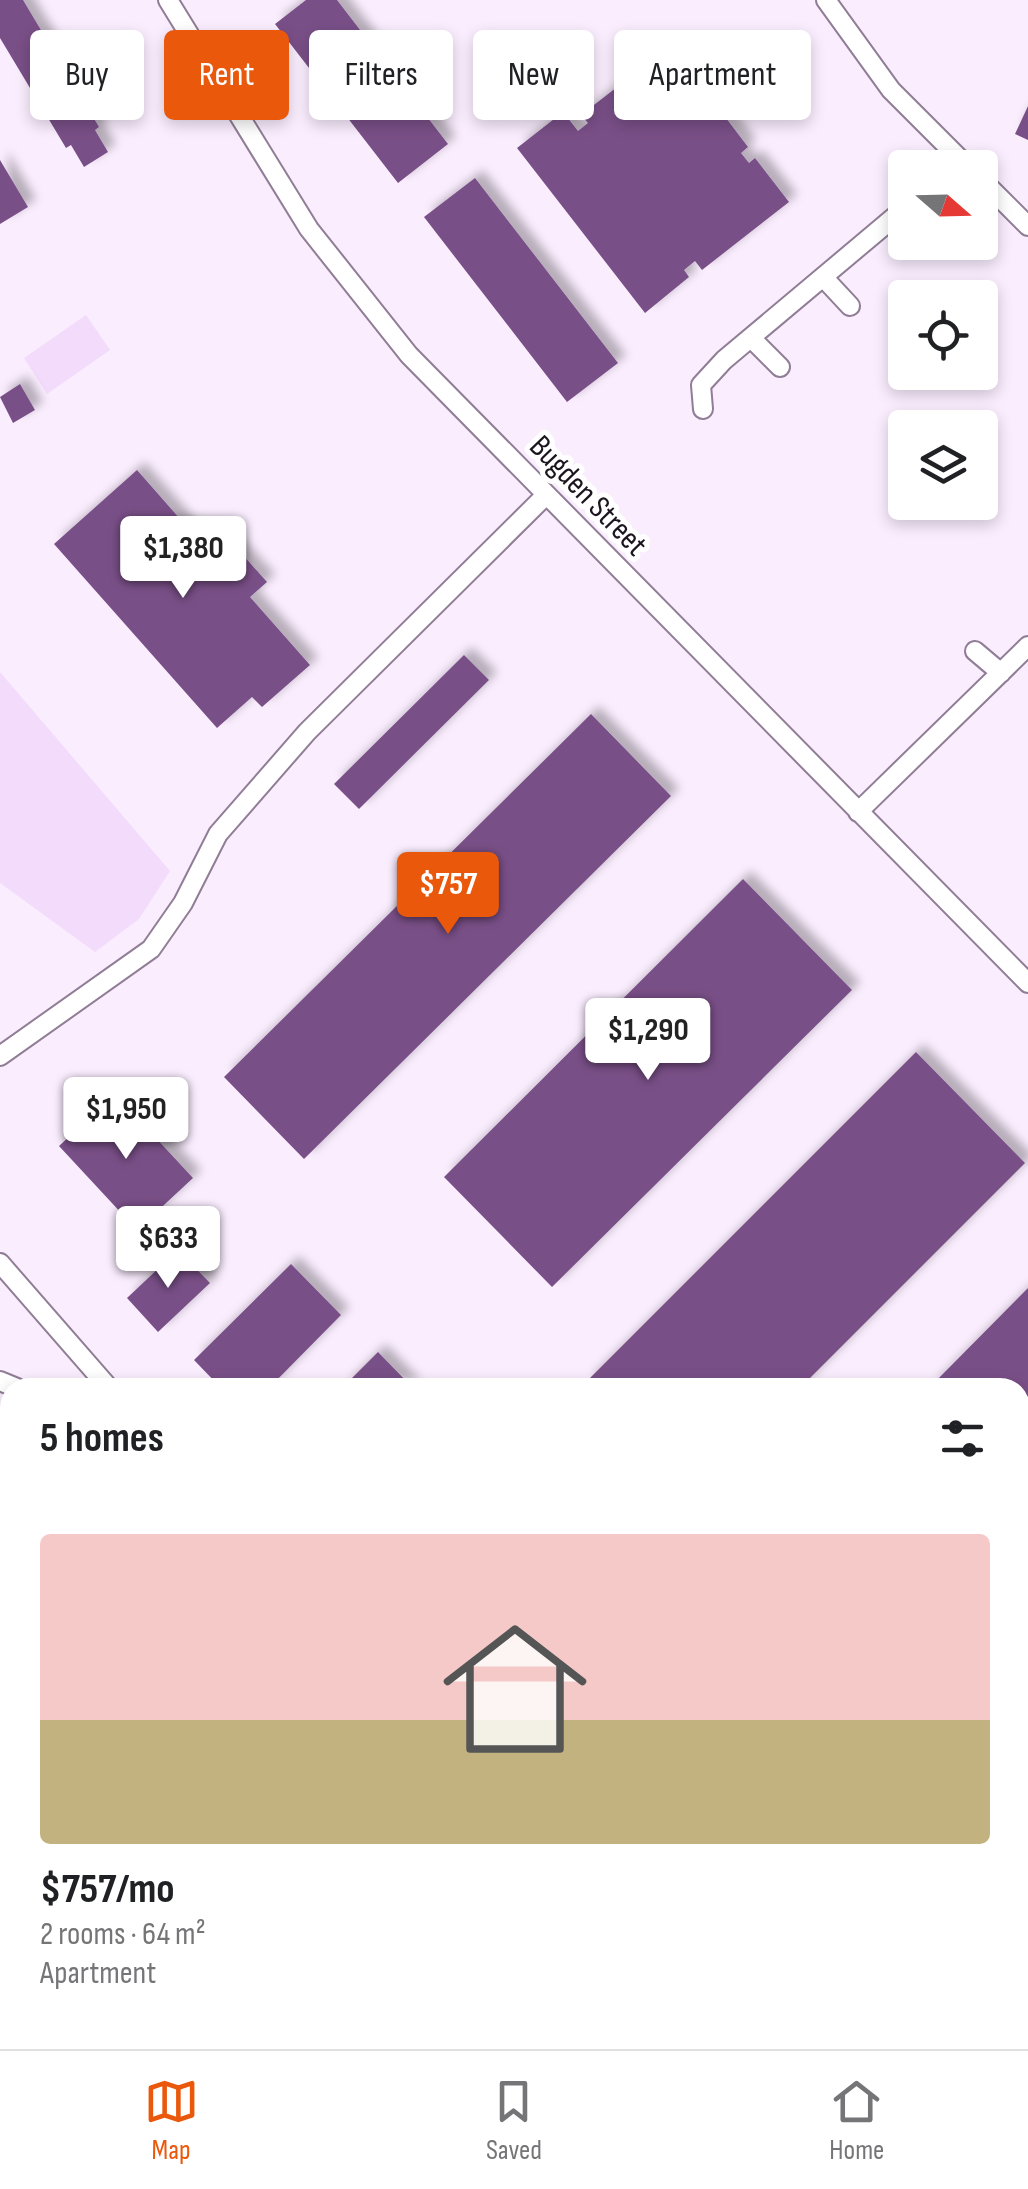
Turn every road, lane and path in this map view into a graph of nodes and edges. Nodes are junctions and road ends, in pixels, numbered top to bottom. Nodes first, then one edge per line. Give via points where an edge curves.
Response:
1 (168, 0) edge
2 (826, 0) edge
3 (948, 150) edge
4 (998, 196) edge
5 (1028, 226) edge
6 (888, 228) edge
7 (823, 277) junction
8 (850, 306) dead end
9 (751, 338) junction
10 (780, 367) dead end
11 (702, 410) dead end
12 (545, 496) junction
13 (1028, 646) edge
14 (975, 651) dead end
15 (1001, 673) junction
16 (858, 812) junction
17 (1028, 983) edge
18 (0, 1056) edge
19 (0, 1264) edge
20 (100, 1378) edge

1 - 12 lane, Bugden Street via 309,229 408,355
2 - 3 lane via 891,90
4 - 5 lane
6 - 7 lane
7 - 8 lane
7 - 9 lane
9 - 10 lane
9 - 11 lane via 701,386
12 - 16 lane, Bugden Street
12 - 18 lane via 307,732 218,834 151,949
13 - 15 lane
14 - 15 lane
15 - 16 lane
16 - 17 lane, Bugden Street
19 - 20 lane

